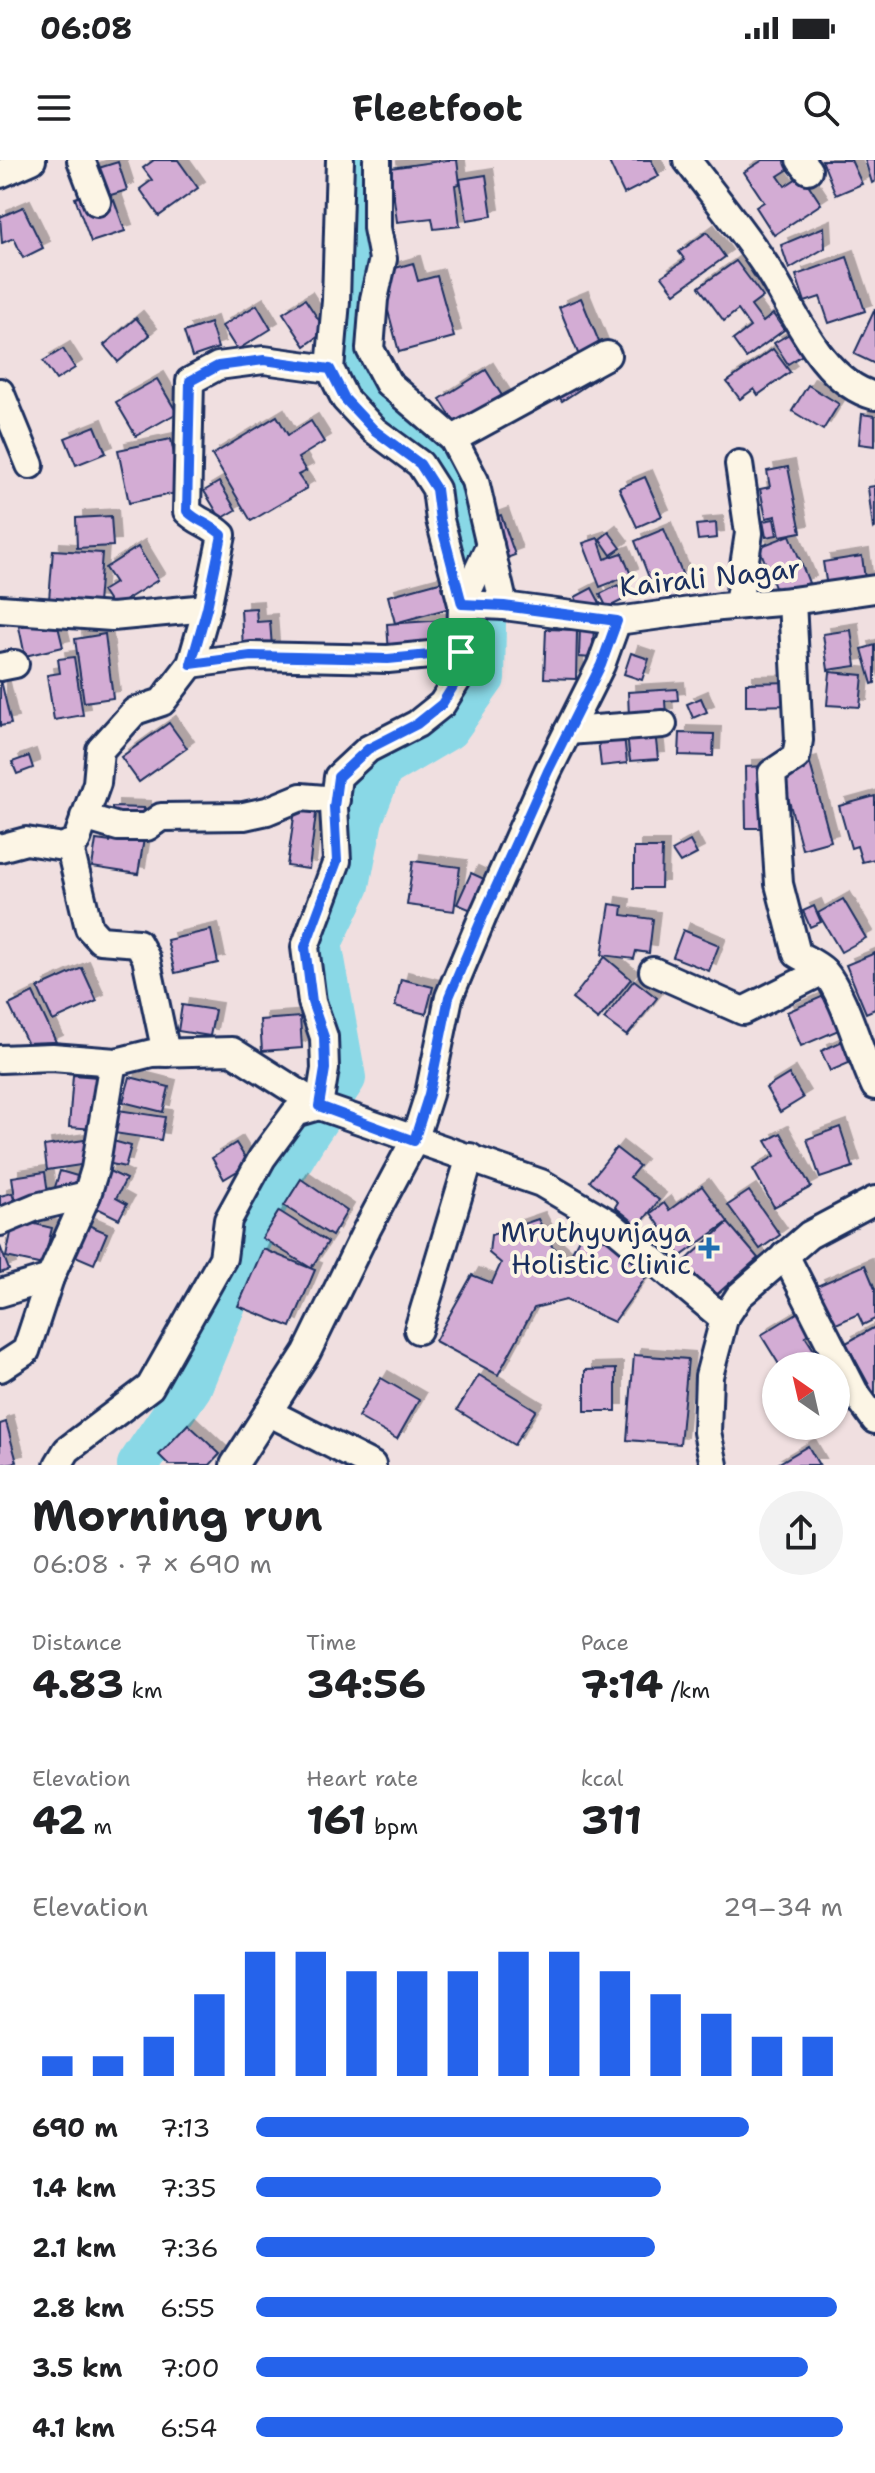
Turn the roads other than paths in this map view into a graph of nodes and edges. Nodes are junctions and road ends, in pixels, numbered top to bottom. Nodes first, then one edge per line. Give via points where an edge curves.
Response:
1 (32, 160) edge
2 (81, 160) edge
3 (340, 160) edge
4 (377, 160) edge
5 (687, 160) edge
6 (0, 174) edge
7 (97, 202) dead end
8 (607, 355) dead end
9 (330, 369) junction
10 (0, 392) edge
11 (875, 396) edge
12 (453, 439) junction
13 (739, 464) dead end
14 (30, 465) dead end
15 (490, 545) junction
16 (875, 589) edge
17 (792, 601) junction
18 (462, 604) junction
19 (738, 605) junction
20 (504, 606) junction
21 (207, 608) junction
22 (0, 609) edge
23 (617, 621) junction
24 (461, 652) junction
25 (191, 664) junction
26 (663, 724) dead end
27 (568, 731) junction
28 (336, 800) junction
29 (84, 817) junction
30 (69, 844) junction
31 (0, 848) edge
32 (653, 971) dead end
33 (823, 971) junction
34 (166, 1053) junction
35 (0, 1059) edge
36 (116, 1062) junction
37 (875, 1086) edge
38 (331, 1110) junction
39 (414, 1141) junction
40 (470, 1157) junction
41 (87, 1195) junction
42 (875, 1200) edge
43 (0, 1222) edge
44 (785, 1255) junction
45 (50, 1278) junction
46 (0, 1293) edge
47 (724, 1319) junction
48 (418, 1330) dead end
49 (0, 1368) edge
50 (268, 1412) junction
51 (875, 1420) edge
52 (58, 1465) edge
53 (234, 1465) edge
54 (372, 1465) edge
55 (714, 1465) edge

1 - 6 street
2 - 7 street
3 - 9 street
4 - 12 street via 377,228 383,259 370,349 388,383
5 - 11 street via 767,267 815,349 841,378
8 - 12 street
9 - 18 street via 345,399 374,430 420,464 436,489
9 - 21 street via 264,360 218,366 190,381 187,511 222,535
10 - 14 street
12 - 15 street via 475,481
13 - 19 street via 749,533
15 - 18 street
15 - 20 street
16 - 17 street, Kairali Nagar
17 - 19 street, Kairali Nagar
17 - 33 street via 799,740 796,757 772,773 779,884 797,954
18 - 20 street, Kairali Nagar
18 - 24 street
19 - 23 street, Kairali Nagar
20 - 23 street, Kairali Nagar
21 - 22 street via 112,617
21 - 25 street
23 - 27 street
24 - 25 street via 388,659 251,656
24 - 28 street via 457,680 442,704 417,724 368,749 338,777
25 - 29 street via 162,702 135,711 100,750 97,783
26 - 27 street
27 - 39 street via 449,997
28 - 29 street via 301,797 244,816 161,817 147,827 118,827
28 - 38 street via 337,861 305,947 312,1002 324,1037
29 - 30 street via 76,842
30 - 31 street via 26,841
30 - 34 street via 89,928 100,940 138,943 146,958
32 - 33 street via 743,1011
33 - 37 street via 842,1003
34 - 36 street
34 - 38 street via 232,1051
35 - 36 street
36 - 41 street
38 - 39 street
38 - 52 street via 295,1113 262,1158 228,1220 223,1258 150,1387 67,1450
39 - 40 street
39 - 50 street via 307,1352
40 - 47 street via 541,1183 609,1223
40 - 48 street
41 - 43 street
41 - 45 street
42 - 44 street via 809,1235
44 - 47 street via 739,1296
44 - 51 street via 854,1391
45 - 46 street
45 - 49 street via 26,1351
47 - 55 street via 709,1376 707,1432
50 - 53 street
50 - 54 street

